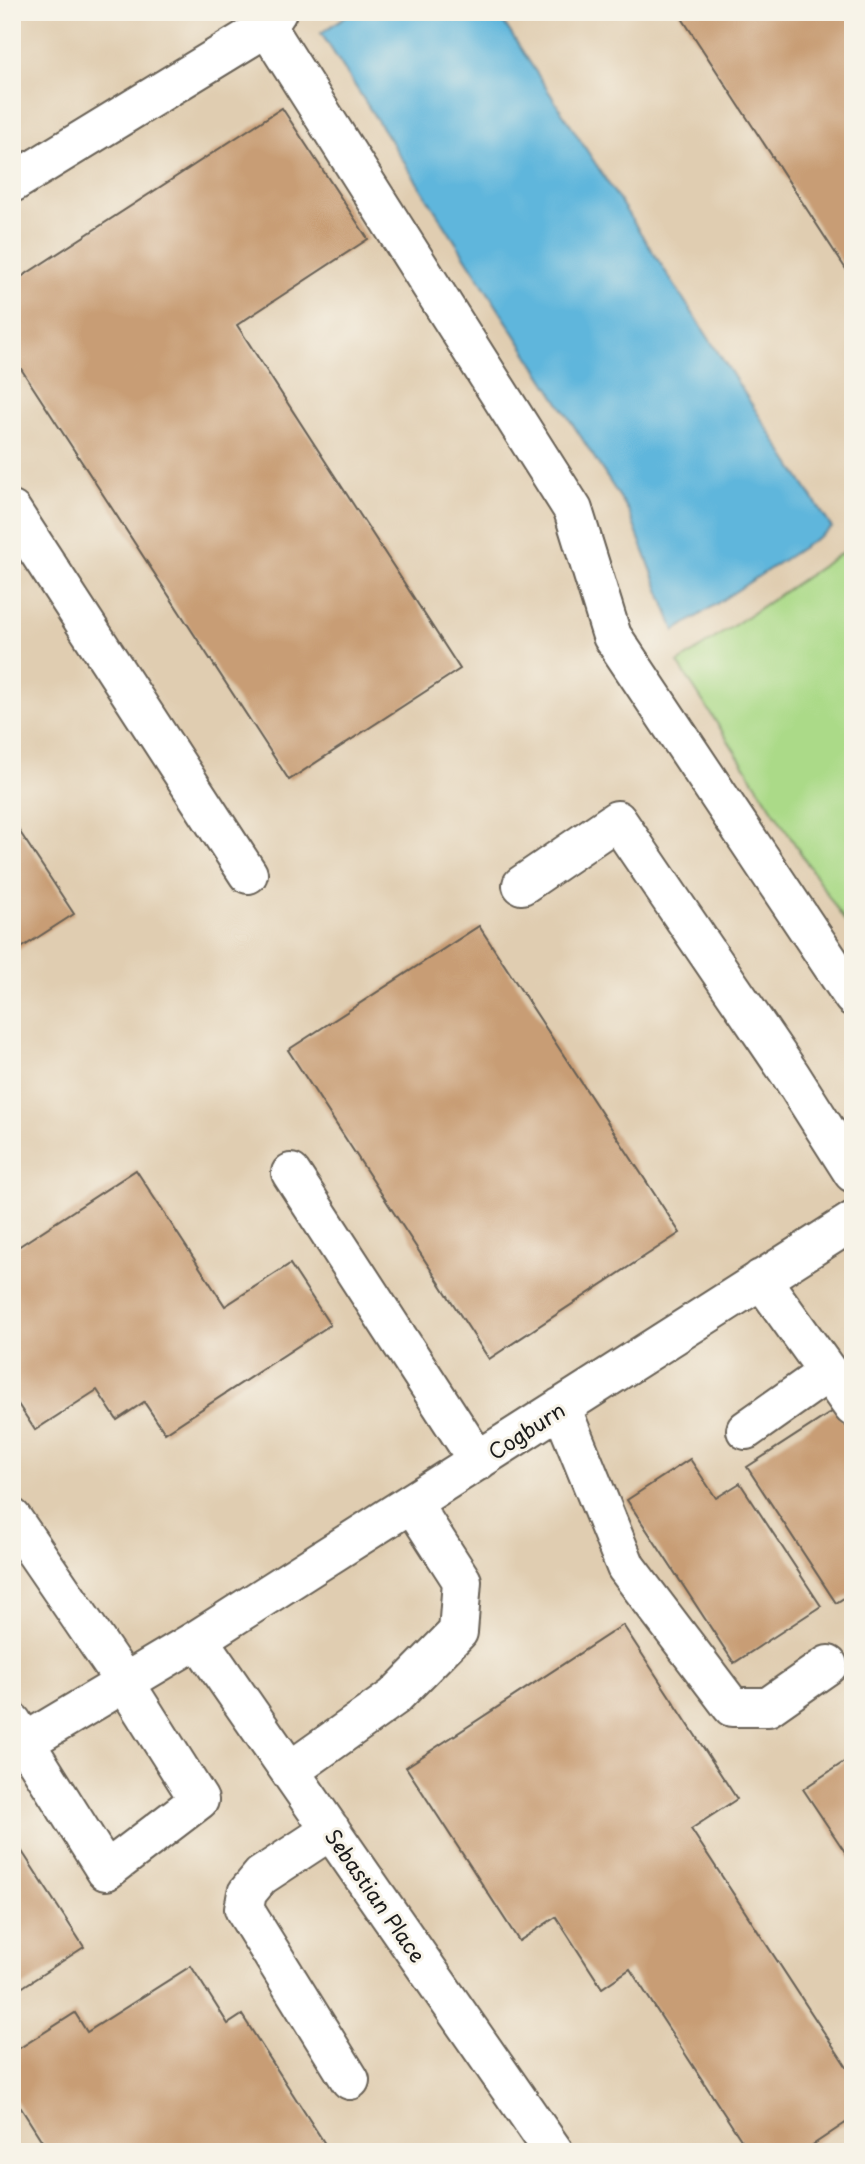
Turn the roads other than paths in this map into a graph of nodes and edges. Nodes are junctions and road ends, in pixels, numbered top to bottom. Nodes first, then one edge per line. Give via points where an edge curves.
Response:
1 (272, 19) edge
2 (12, 183) edge
3 (12, 511) edge
4 (248, 874) dead end
5 (522, 885) dead end
6 (853, 997) edge
7 (291, 1173) dead end
8 (853, 1173) edge
9 (853, 1221) edge
10 (761, 1279) junction
11 (828, 1372) junction
12 (561, 1407) junction
13 (853, 1407) edge
14 (746, 1430) dead end
15 (478, 1461) junction
16 (412, 1503) junction
17 (12, 1518) edge
18 (198, 1639) junction
19 (828, 1665) dead end
20 (125, 1683) junction
21 (17, 1738) edge
22 (290, 1771) junction
23 (331, 1830) junction
24 (350, 2080) dead end
25 (554, 2152) edge

1 - 2 street
1 - 6 street via 573,510 612,636
3 - 4 street
5 - 8 street via 617,820
7 - 15 street
9 - 10 street, Cogburn
10 - 11 street
10 - 12 street, Cogburn
11 - 13 street
11 - 14 street
12 - 15 street, Cogburn
12 - 19 street via 626,1567 732,1707 768,1707
15 - 16 street, Cogburn
16 - 18 street, Cogburn
16 - 22 street via 462,1581 458,1632 394,1697
17 - 20 street
18 - 20 street, Cogburn
18 - 22 street, Sebastian Place
20 - 21 street, Cogburn
20 - 21 street via 199,1800 106,1871
22 - 23 street, Sebastian Place
23 - 24 street via 261,1876 247,1893 244,1909
23 - 25 street, Sebastian Place

